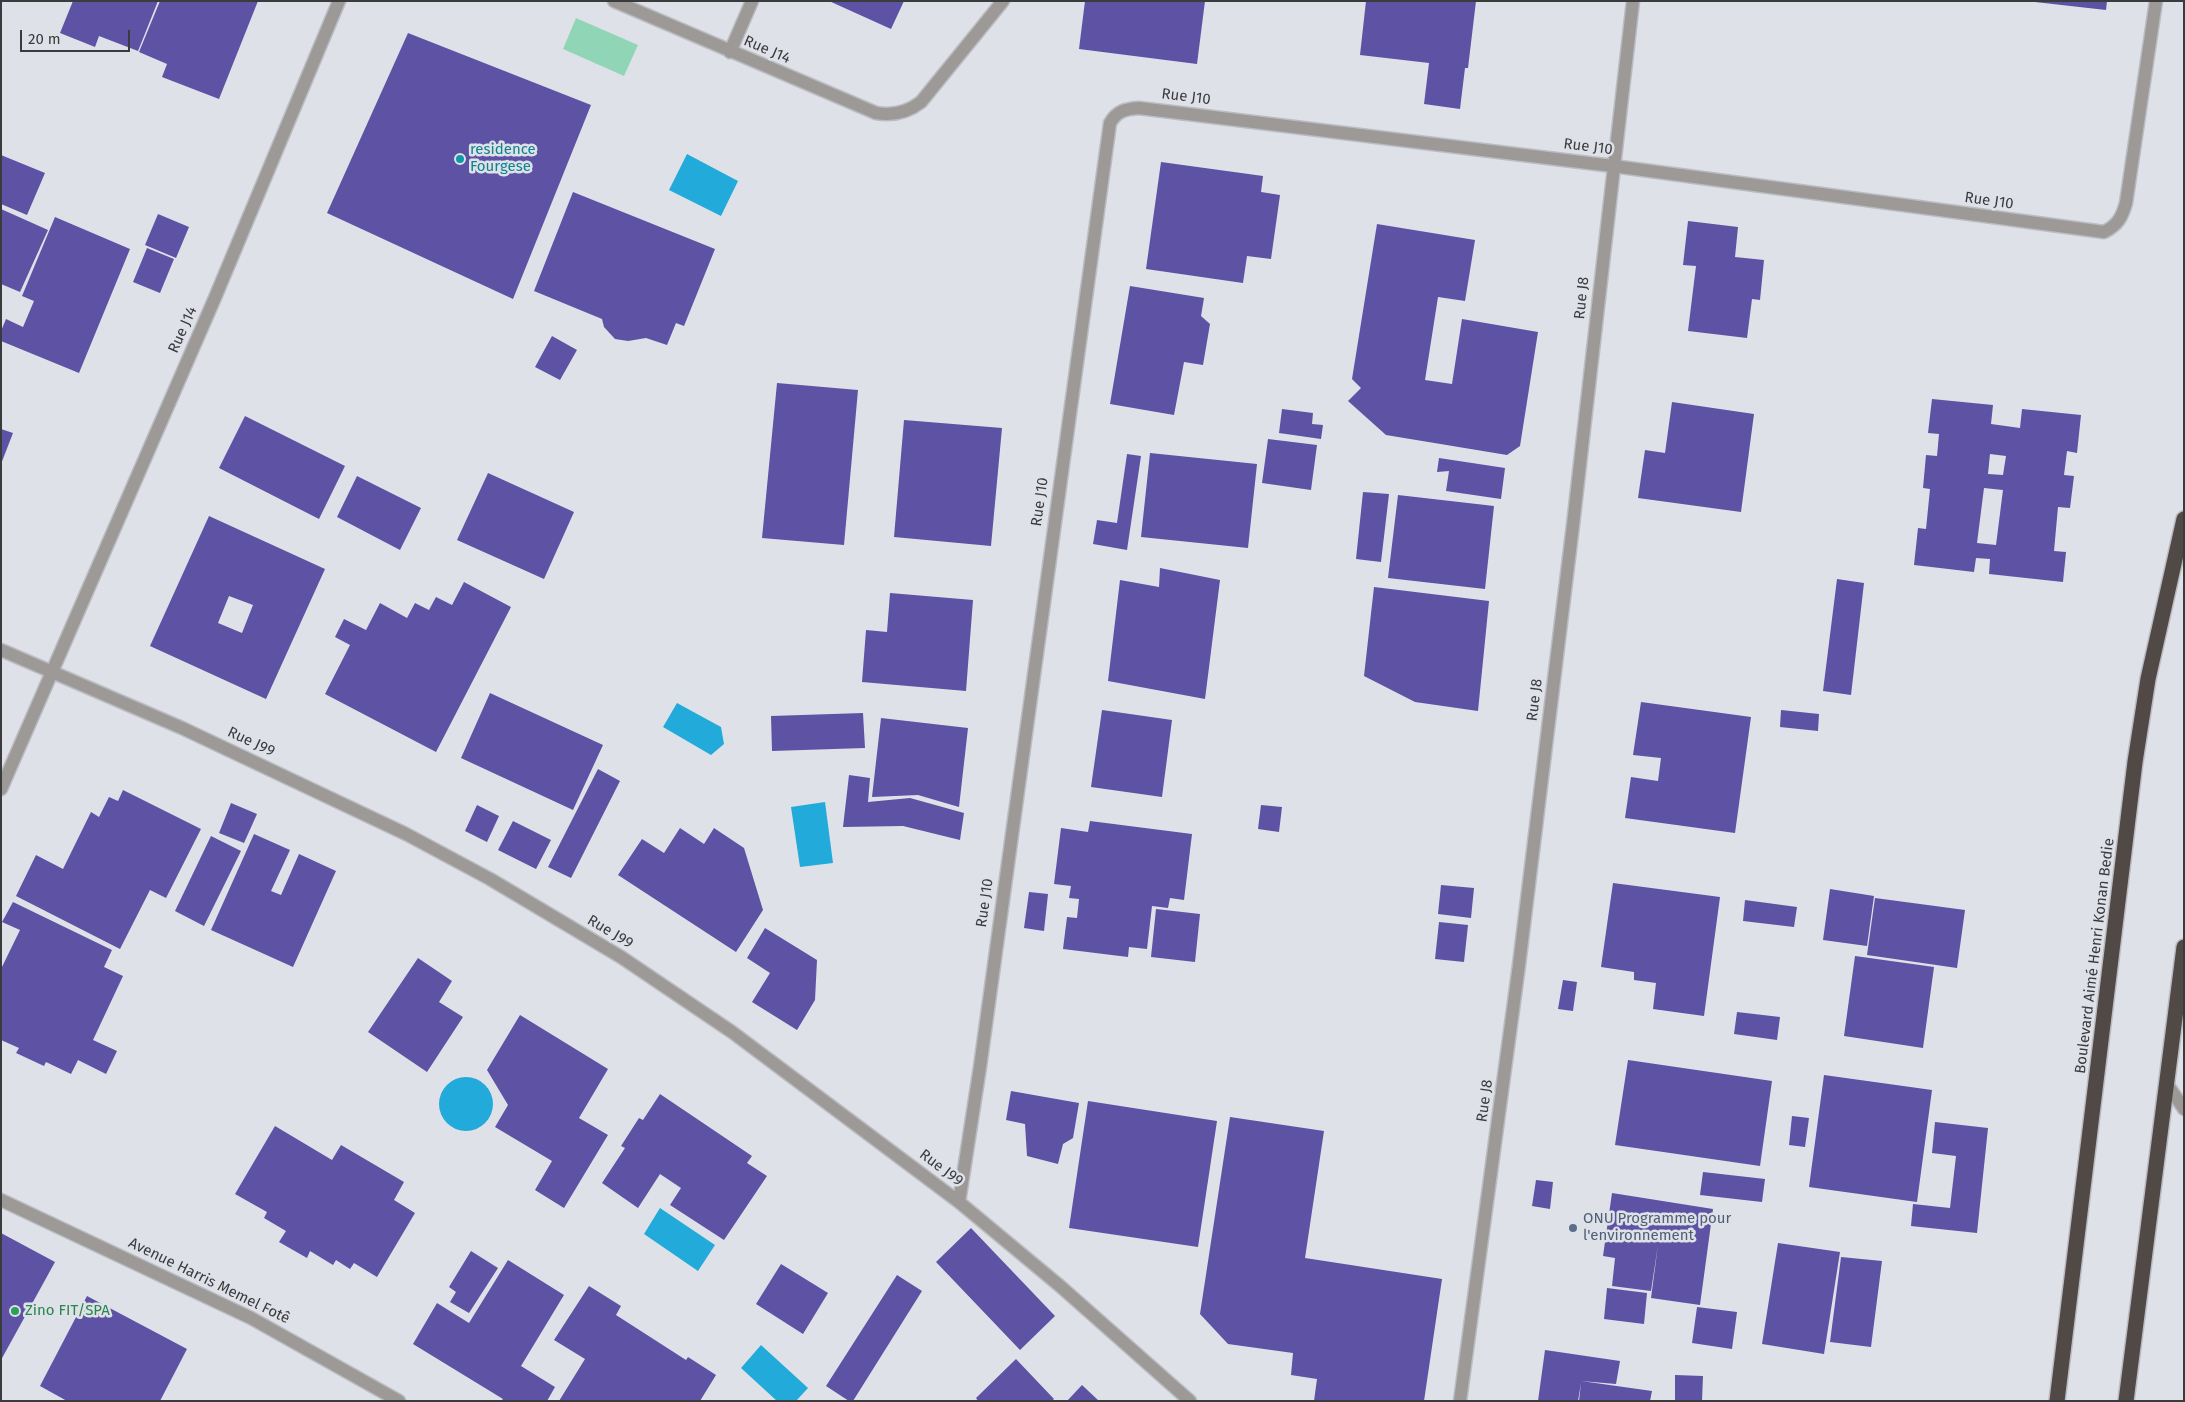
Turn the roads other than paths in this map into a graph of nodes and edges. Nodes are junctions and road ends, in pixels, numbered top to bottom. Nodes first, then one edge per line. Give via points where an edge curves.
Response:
1 (339, 1) edge
2 (614, 1) edge
3 (752, 1) edge
4 (1003, 1) edge
5 (1633, 1) edge
6 (2156, 1) edge
7 (730, 52) junction
8 (1613, 166) junction
9 (2184, 519) edge
10 (1, 650) edge
11 (52, 670) junction
12 (1, 788) edge
13 (2184, 947) edge
14 (2167, 1084) junction
15 (2184, 1109) edge
16 (1, 1200) edge
17 (959, 1202) junction
18 (399, 1401) edge
19 (1190, 1401) edge
20 (1460, 1401) edge
21 (2057, 1401) edge
22 (2126, 1401) edge

1 - 11 street, Rue J14 via 214,300
2 - 7 street, Rue J14
3 - 7 street
4 - 7 street, Rue J14 via 921,102 910,110 887,115
5 - 8 street, Rue J8
6 - 8 street, Rue J10 via 2126,203 2115,227 2104,232
8 - 17 street, Rue J10 via 1139,108 1121,110 1113,116
8 - 20 street, Rue J8 via 1525,916
9 - 21 highway, Boulevard Aimé Henri Konan Bedie via 2148,680 2135,762
10 - 11 street, Rue J99
11 - 12 street
11 - 17 street, Rue J99 via 298,782 490,878 621,957 732,1032
13 - 14 highway
14 - 15 street
14 - 22 highway
16 - 18 street, Avenue Harris Memel Fotê via 251,1318
17 - 19 street, Rue J99

